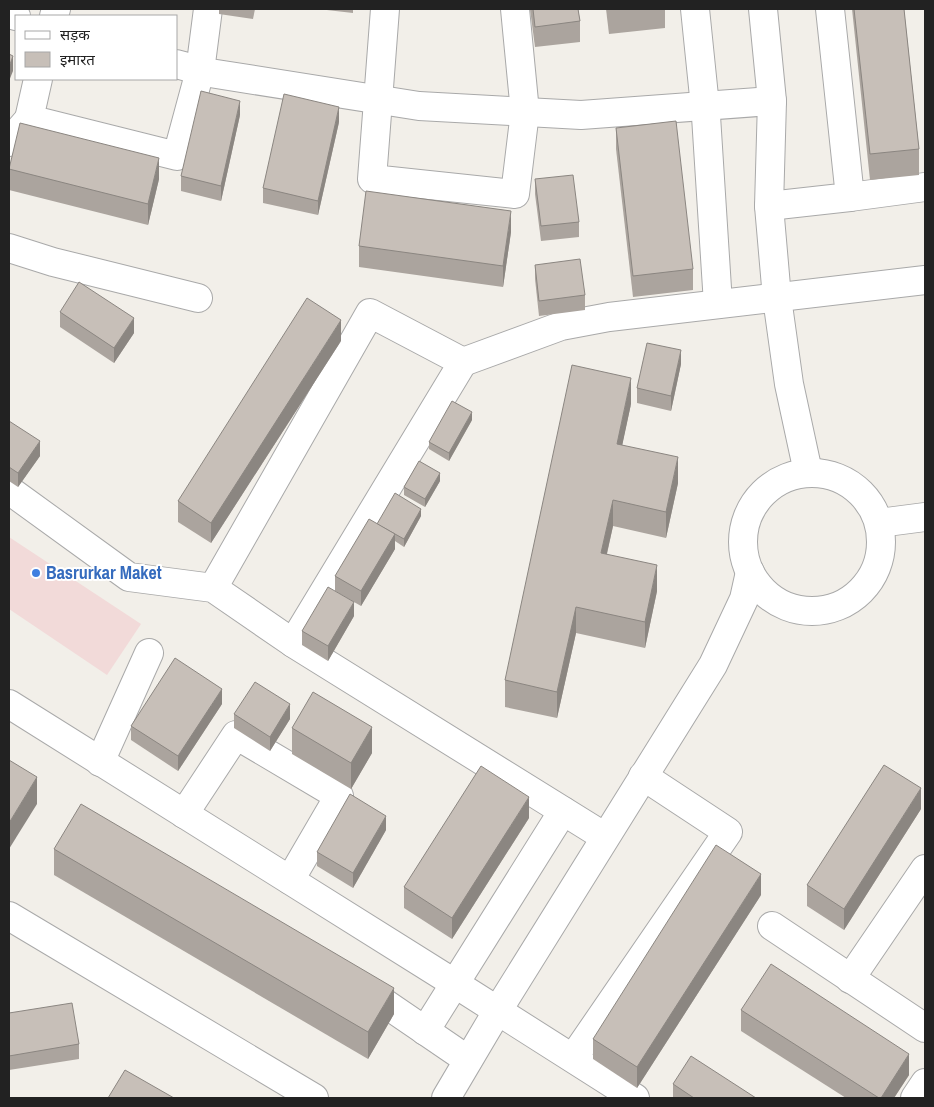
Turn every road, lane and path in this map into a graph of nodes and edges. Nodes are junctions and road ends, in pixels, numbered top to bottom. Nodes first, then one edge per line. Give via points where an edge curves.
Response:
1 (208, 9) edge
2 (385, 9) edge
3 (515, 9) edge
4 (695, 9) edge
5 (763, 9) edge
6 (830, 9) edge
7 (188, 67) edge
8 (38, 80) edge
9 (378, 100) junction
10 (772, 100) junction
11 (705, 106) junction
12 (525, 112) junction
13 (29, 119) junction
14 (9, 142) edge
15 (925, 187) edge
16 (850, 197) junction
17 (770, 206) junction
18 (9, 248) edge
19 (925, 280) edge
20 (198, 298) dead end
21 (777, 298) junction
22 (718, 304) junction
23 (463, 362) junction
24 (808, 472) junction
25 (9, 490) edge
26 (925, 517) edge
27 (879, 523) junction
28 (750, 572) junction
29 (213, 588) junction
30 (293, 643) junction
31 (149, 653) dead end
32 (9, 704) edge
33 (100, 762) junction
34 (643, 776) junction
35 (563, 812) junction
36 (184, 814) junction
37 (605, 837) junction
38 (925, 869) edge
39 (290, 880) junction
40 (9, 916) edge
41 (772, 926) dead end
42 (344, 975) edge
43 (850, 979) junction
44 (454, 983) junction
45 (498, 1010) junction
46 (925, 1028) edge
47 (425, 1031) junction
48 (573, 1058) junction
49 (468, 1060) junction
50 (925, 1083) edge
51 (314, 1098) edge
52 (446, 1098) edge
53 (635, 1098) edge
54 (915, 1098) edge

1 - 7 street
2 - 9 street
3 - 12 street
4 - 11 street
5 - 10 street
6 - 16 street
7 - 9 street
7 - 13 street via 176,156
8 - 13 street
9 - 12 street via 419,106
9 - 12 street via 372,179 515,194
10 - 11 street
10 - 17 street
11 - 12 street via 581,115
11 - 22 street
13 - 14 street
15 - 16 street
16 - 17 street
17 - 21 street
18 - 20 street
19 - 21 street
21 - 22 street
21 - 24 street via 789,384
22 - 23 street via 561,326
23 - 29 street via 370,313
23 - 30 street
24 - 27 street via 831,475 852,485 869,502
24 - 28 street via 785,477 766,490 745,517 743,551
25 - 29 street via 129,576
26 - 27 street
27 - 28 street via 881,545 876,568 865,587 847,602 826,610 803,610 781,604 763,591
28 - 34 street via 744,599 712,665
29 - 30 street
30 - 35 street
31 - 33 street
32 - 33 street
33 - 36 street
34 - 37 street
34 - 48 street via 728,832
35 - 37 street
35 - 44 street
36 - 39 street
36 - 39 street via 236,734 339,796
37 - 45 street
38 - 43 street
39 - 44 street
40 - 51 street
41 - 43 street
42 - 47 street
43 - 46 street
44 - 45 street
44 - 47 street
45 - 48 street
45 - 49 street
47 - 49 street
48 - 53 street
49 - 52 street
50 - 54 street

